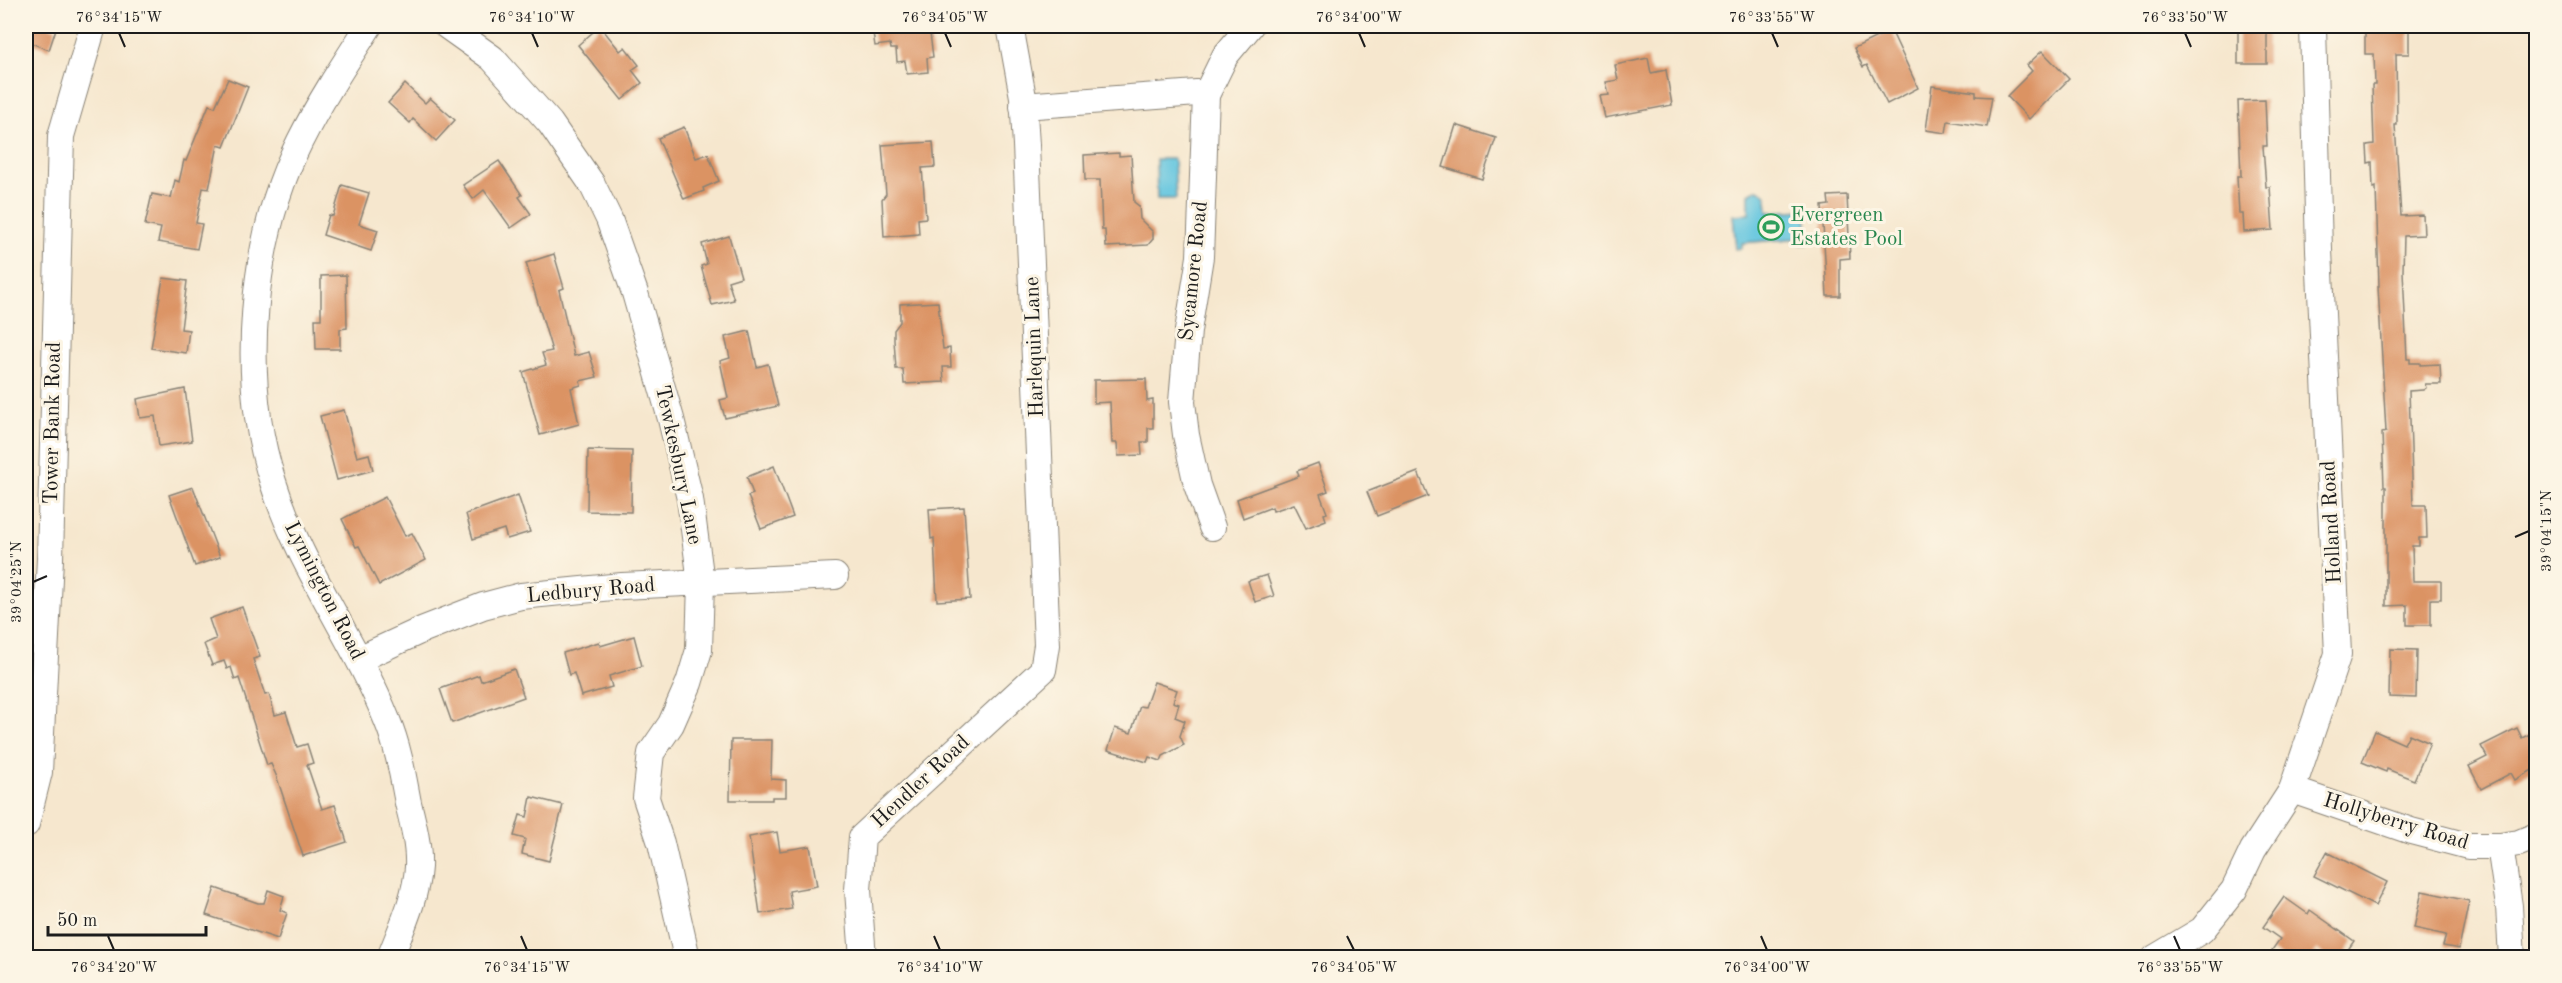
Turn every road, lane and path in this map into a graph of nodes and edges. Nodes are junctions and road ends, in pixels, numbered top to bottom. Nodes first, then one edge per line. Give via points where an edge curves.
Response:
1 (93, 26) edge
2 (369, 26) edge
3 (447, 26) edge
4 (1010, 26) edge
5 (1250, 26) edge
6 (2313, 26) edge
7 (1206, 94) junction
8 (1023, 106) junction
9 (1212, 527) dead end
10 (835, 576) dead end
11 (701, 582) junction
12 (359, 659) junction
13 (1043, 670) joint
14 (2292, 790) junction
15 (26, 824) edge
16 (2536, 836) edge
17 (2500, 846) junction
18 (390, 957) edge
19 (687, 957) edge
20 (863, 957) edge
21 (2155, 957) edge
22 (2512, 957) edge

1 - 15 street, Tower Bank Road via 61,136 50,571 39,772
2 - 12 street, Lymington Road via 299,142 278,199 257,282 253,339 257,408 272,479 310,572
3 - 11 street, Tewkesbury Lane via 492,58 550,123 592,184 609,219 671,419 690,499
4 - 8 street, Harlequin Lane
5 - 7 street, Sycamore Road via 1225,56
6 - 14 street, Holland Road via 2338,654
7 - 8 street
7 - 9 street, Sycamore Road via 1200,257 1182,402 1197,485
8 - 13 street, Harlequin Lane via 1047,645
10 - 11 street, Ledbury Road
11 - 12 street, Ledbury Road via 521,596 483,606
11 - 19 street, Tewkesbury Lane via 699,650 671,724 651,753 646,798 661,843
12 - 18 street, Lymington Road via 388,722 404,778 418,867 406,917
13 - 20 street, Hendler Road via 862,837 858,890
14 - 17 street, Hollyberry Road via 2445,841
14 - 21 street, Holland Road via 2219,911 2202,930
16 - 17 street, Hollyberry Road
17 - 22 street

